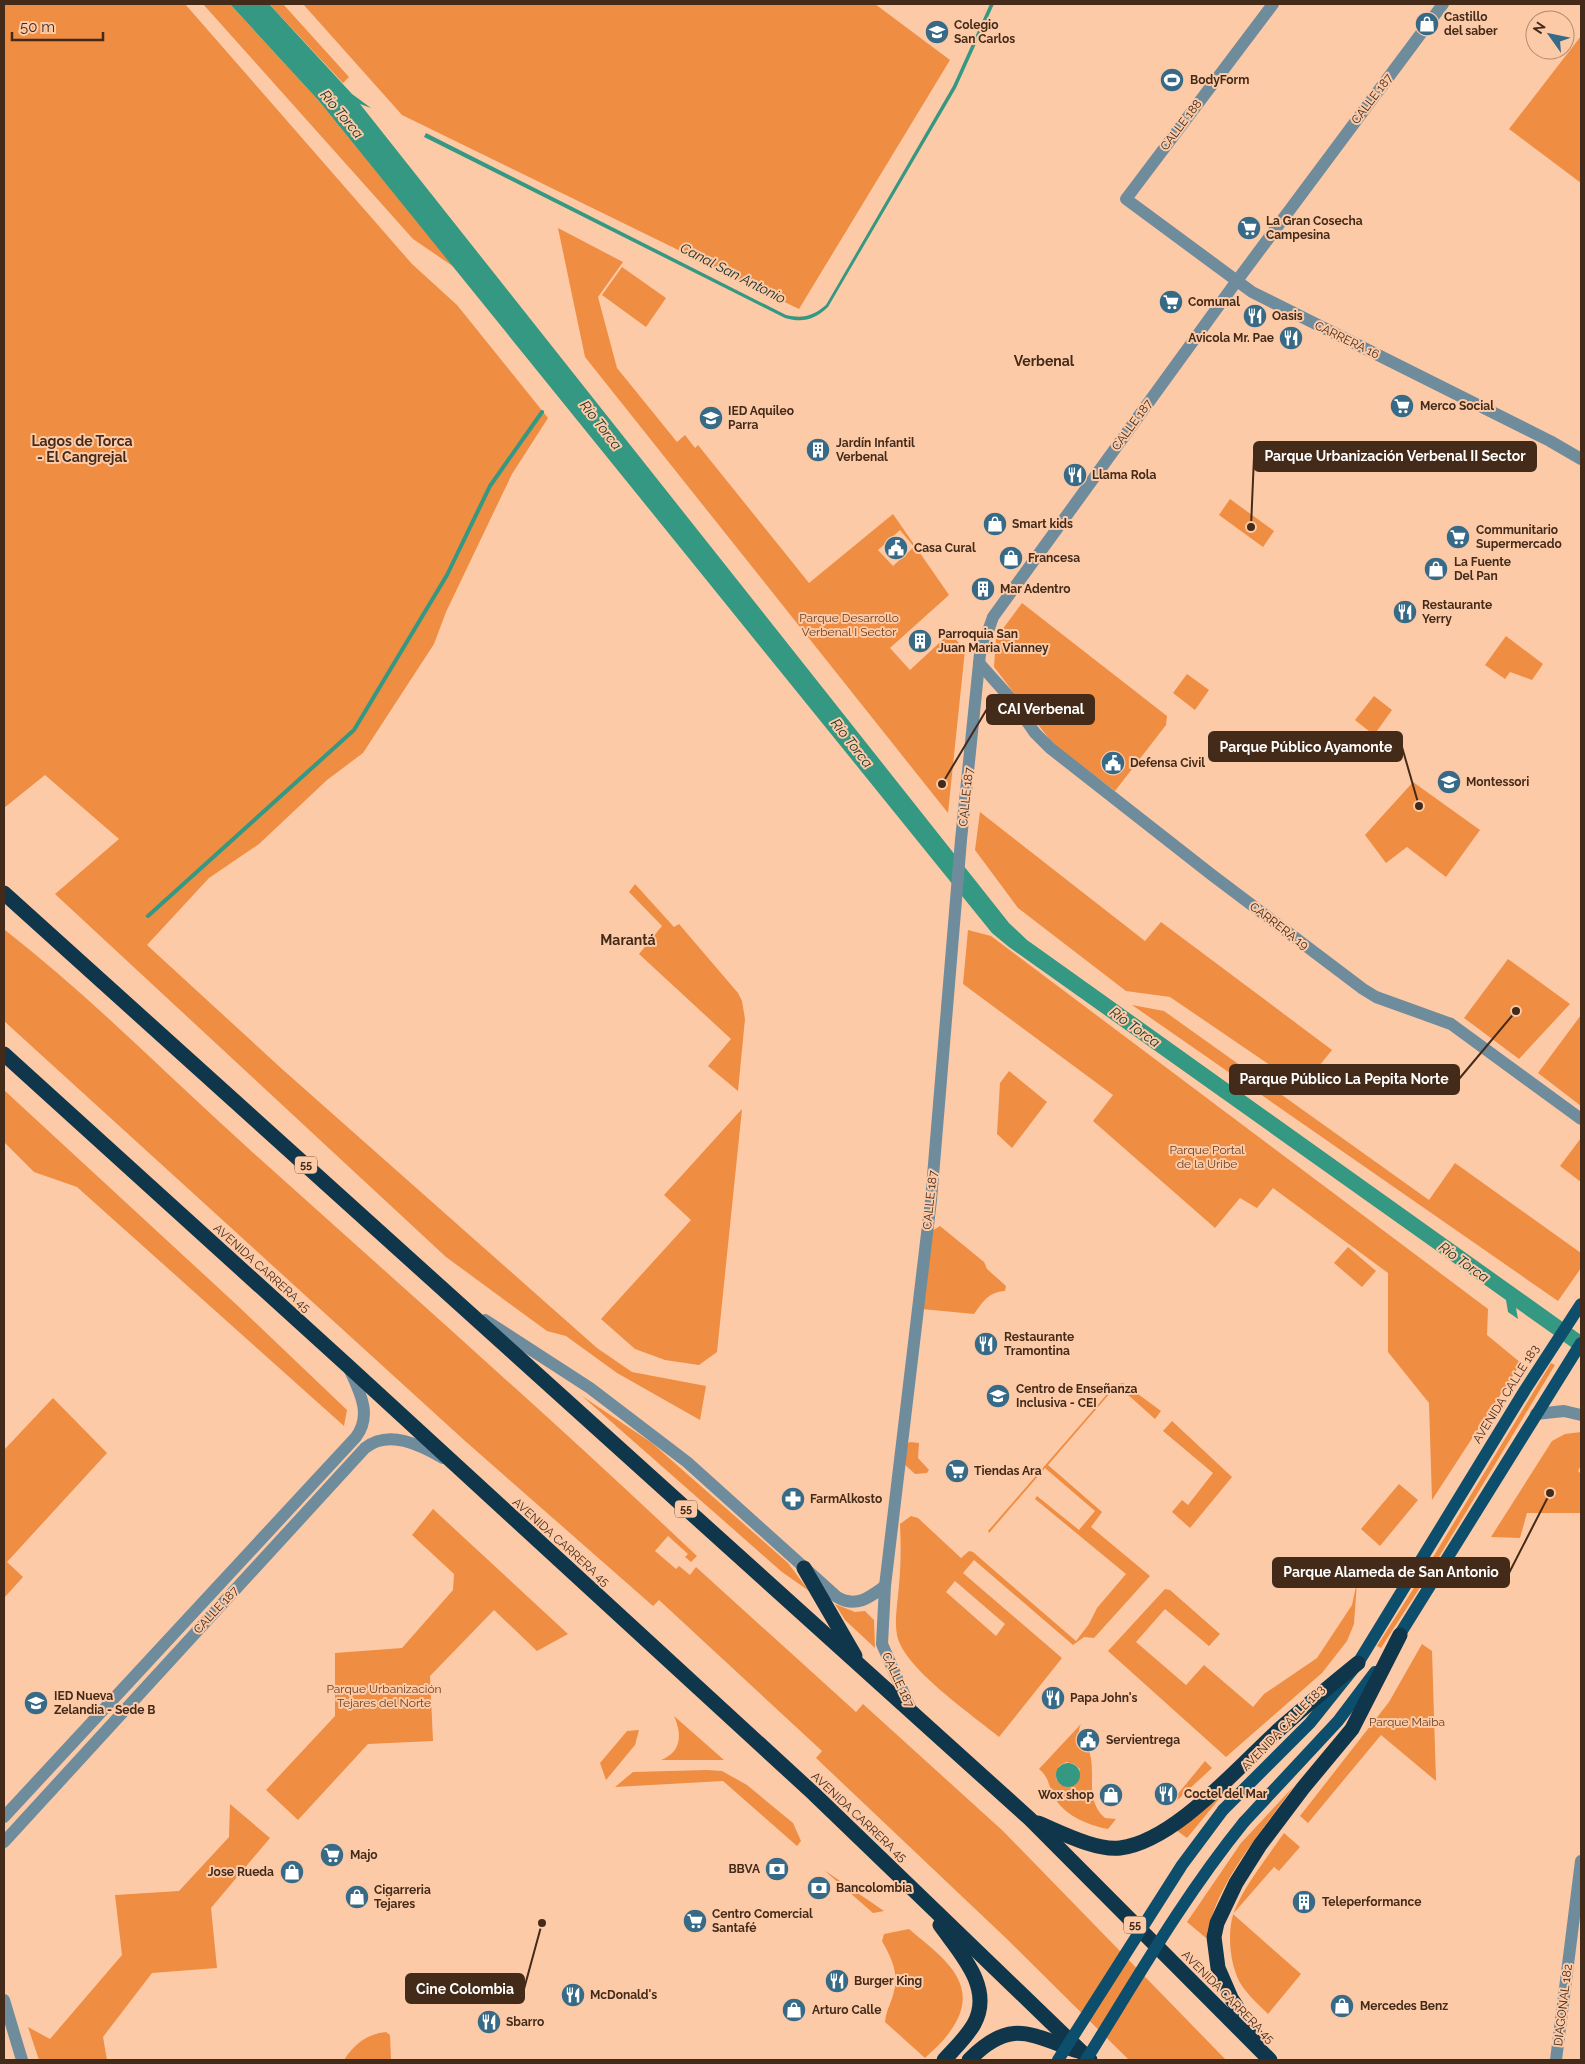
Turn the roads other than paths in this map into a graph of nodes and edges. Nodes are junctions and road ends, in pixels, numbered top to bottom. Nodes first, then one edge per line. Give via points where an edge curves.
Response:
1 (1273, 4) edge
2 (1443, 4) edge
3 (1126, 199) joint
4 (1236, 282) junction
5 (1581, 459) edge
6 (980, 663) junction
7 (1005, 692) junction
8 (976, 697) junction
9 (4, 893) edge
10 (4, 1054) edge
11 (1581, 1119) edge
12 (459, 1304) junction
13 (1580, 1306) edge
14 (1581, 1343) edge
15 (348, 1366) junction
16 (1536, 1414) junction
17 (1581, 1415) edge
18 (451, 1463) junction
19 (804, 1568) junction
20 (885, 1586) junction
21 (1400, 1634) junction
22 (1358, 1663) junction
23 (862, 1668) junction
24 (914, 1714) junction
25 (4, 1817) edge
26 (1030, 1819) junction
27 (4, 1842) edge
28 (1581, 1861) edge
29 (916, 1891) junction
30 (4, 2000) edge
31 (1086, 2058) edge
32 (22, 2060) edge
33 (944, 2060) edge
34 (969, 2060) edge
35 (1058, 2060) edge
36 (1271, 2060) edge
37 (1556, 2060) edge

1 - 3 street, CALLE 188
2 - 4 street, CALLE 187
3 - 4 street, CARRERA 16
4 - 5 street, CARRERA 16 via 1292,313 1550,440
4 - 6 street, CALLE 187 via 993,617 984,638
6 - 7 street, CARRERA 19
6 - 8 street, CALLE 187
7 - 8 street via 989,687
7 - 11 street, CARRERA 19 via 1050,748 1212,876 1363,989 1376,997 1451,1024
8 - 20 street, CALLE 187 via 931,1200
9 - 12 highway, AVENIDA CARRERA 45 / 55
10 - 15 highway, AVENIDA CARRERA 45
12 - 19 street, AVENIDA CARRERA 45 via 590,1388 646,1430 687,1462
12 - 23 highway, AVENIDA CARRERA 45 / 55
13 - 22 main road, AVENIDA CALLE 183
14 - 16 main road
15 - 18 highway, AVENIDA CARRERA 45
15 - 25 street, CALLE 187 via 361,1395 365,1415 356,1437
16 - 17 street via 1564,1411
16 - 21 main road
18 - 27 street, CALLE 187 via 423,1447 395,1439 377,1441 365,1448
18 - 29 highway, AVENIDA CARRERA 45
19 - 20 street via 844,1601 859,1602
19 - 23 highway
20 - 24 street, CALLE 187 via 881,1633 884,1651
21 - 31 main road, bridge via 1338,1721 1244,1822 1216,1858
21 - 36 highway via 1352,1729 1260,1845 1236,1883 1217,1923 1215,1951 1223,1983
22 - 26 highway via 1177,1823 1146,1841 1118,1848 1104,1846 1068,1836
22 - 35 main road, AVENIDA CALLE 183, bridge via 1310,1723 1223,1810 1182,1865
23 - 24 highway, AVENIDA CARRERA 45 / 55
24 - 26 highway, AVENIDA CARRERA 45 / 55
26 - 36 highway, AVENIDA CARRERA 45 / 55
28 - 37 street, DIAGONAL 182
29 - 31 highway, AVENIDA CARRERA 45
29 - 33 highway via 972,1970 979,1993 980,2006 973,2026
30 - 32 street
31 - 34 highway via 1022,2033 1008,2033 986,2044

